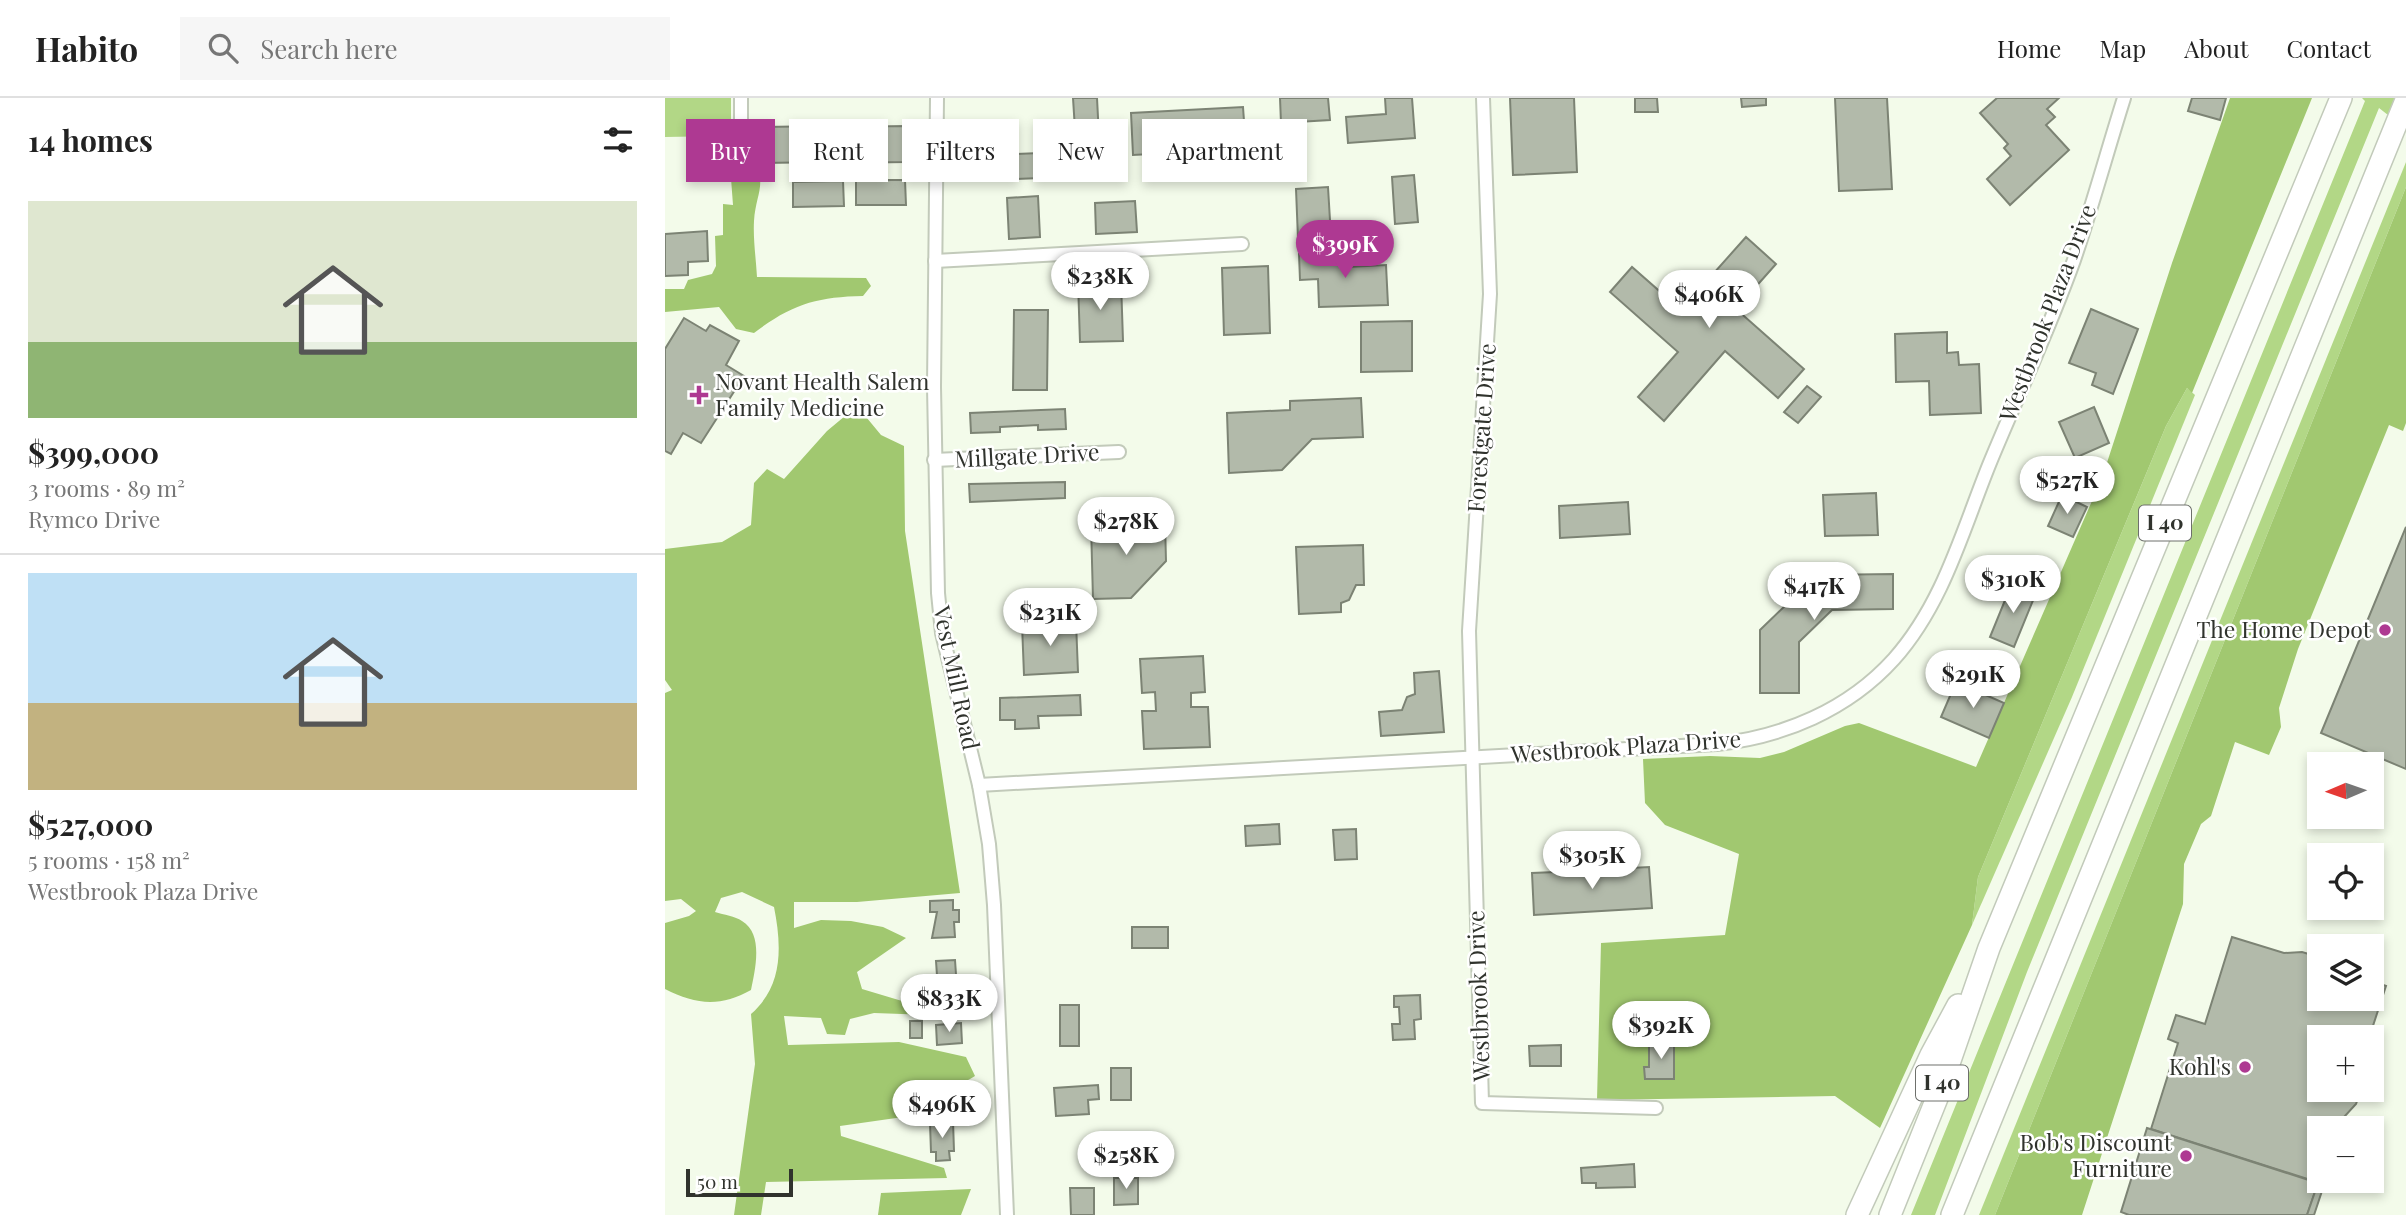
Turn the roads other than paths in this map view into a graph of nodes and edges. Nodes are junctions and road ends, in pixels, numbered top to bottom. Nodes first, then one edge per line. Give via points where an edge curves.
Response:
1 (741, 98) edge
2 (937, 98) edge
3 (1483, 98) edge
4 (2124, 98) edge
5 (2341, 98) edge
6 (2406, 100) edge
7 (741, 119) edge
8 (1242, 244) dead end
9 (935, 261) junction
10 (1119, 452) dead end
11 (934, 460) junction
12 (1472, 757) junction
13 (979, 785) junction
14 (1989, 948) junction
15 (1656, 1108) dead end
16 (1989, 1125) junction
17 (1007, 1215) edge
18 (1857, 1215) edge
19 (1890, 1215) edge
20 (1952, 1215) edge
21 (1962, 1215) edge

1 - 7 street
2 - 9 street, Vest Mill Road
3 - 12 street, Forestgate Drive via 1490,294 1469,612
4 - 12 street, Westbrook Plaza Drive via 2073,260 1933,606 1892,661 1830,710 1789,729 1748,740
5 - 14 highway, I 40
6 - 16 highway, I 40
8 - 9 street
9 - 11 street, Vest Mill Road
10 - 11 street, Millgate Drive
11 - 13 street, Vest Mill Road via 942,633
12 - 13 street, Westbrook Plaza Drive
12 - 15 street, Westbrook Drive via 1482,1103
13 - 17 street, Vest Mill Road via 994,905
14 - 18 highway via 1931,1055
14 - 19 highway, I 40
16 - 20 highway, I 40
16 - 21 highway

